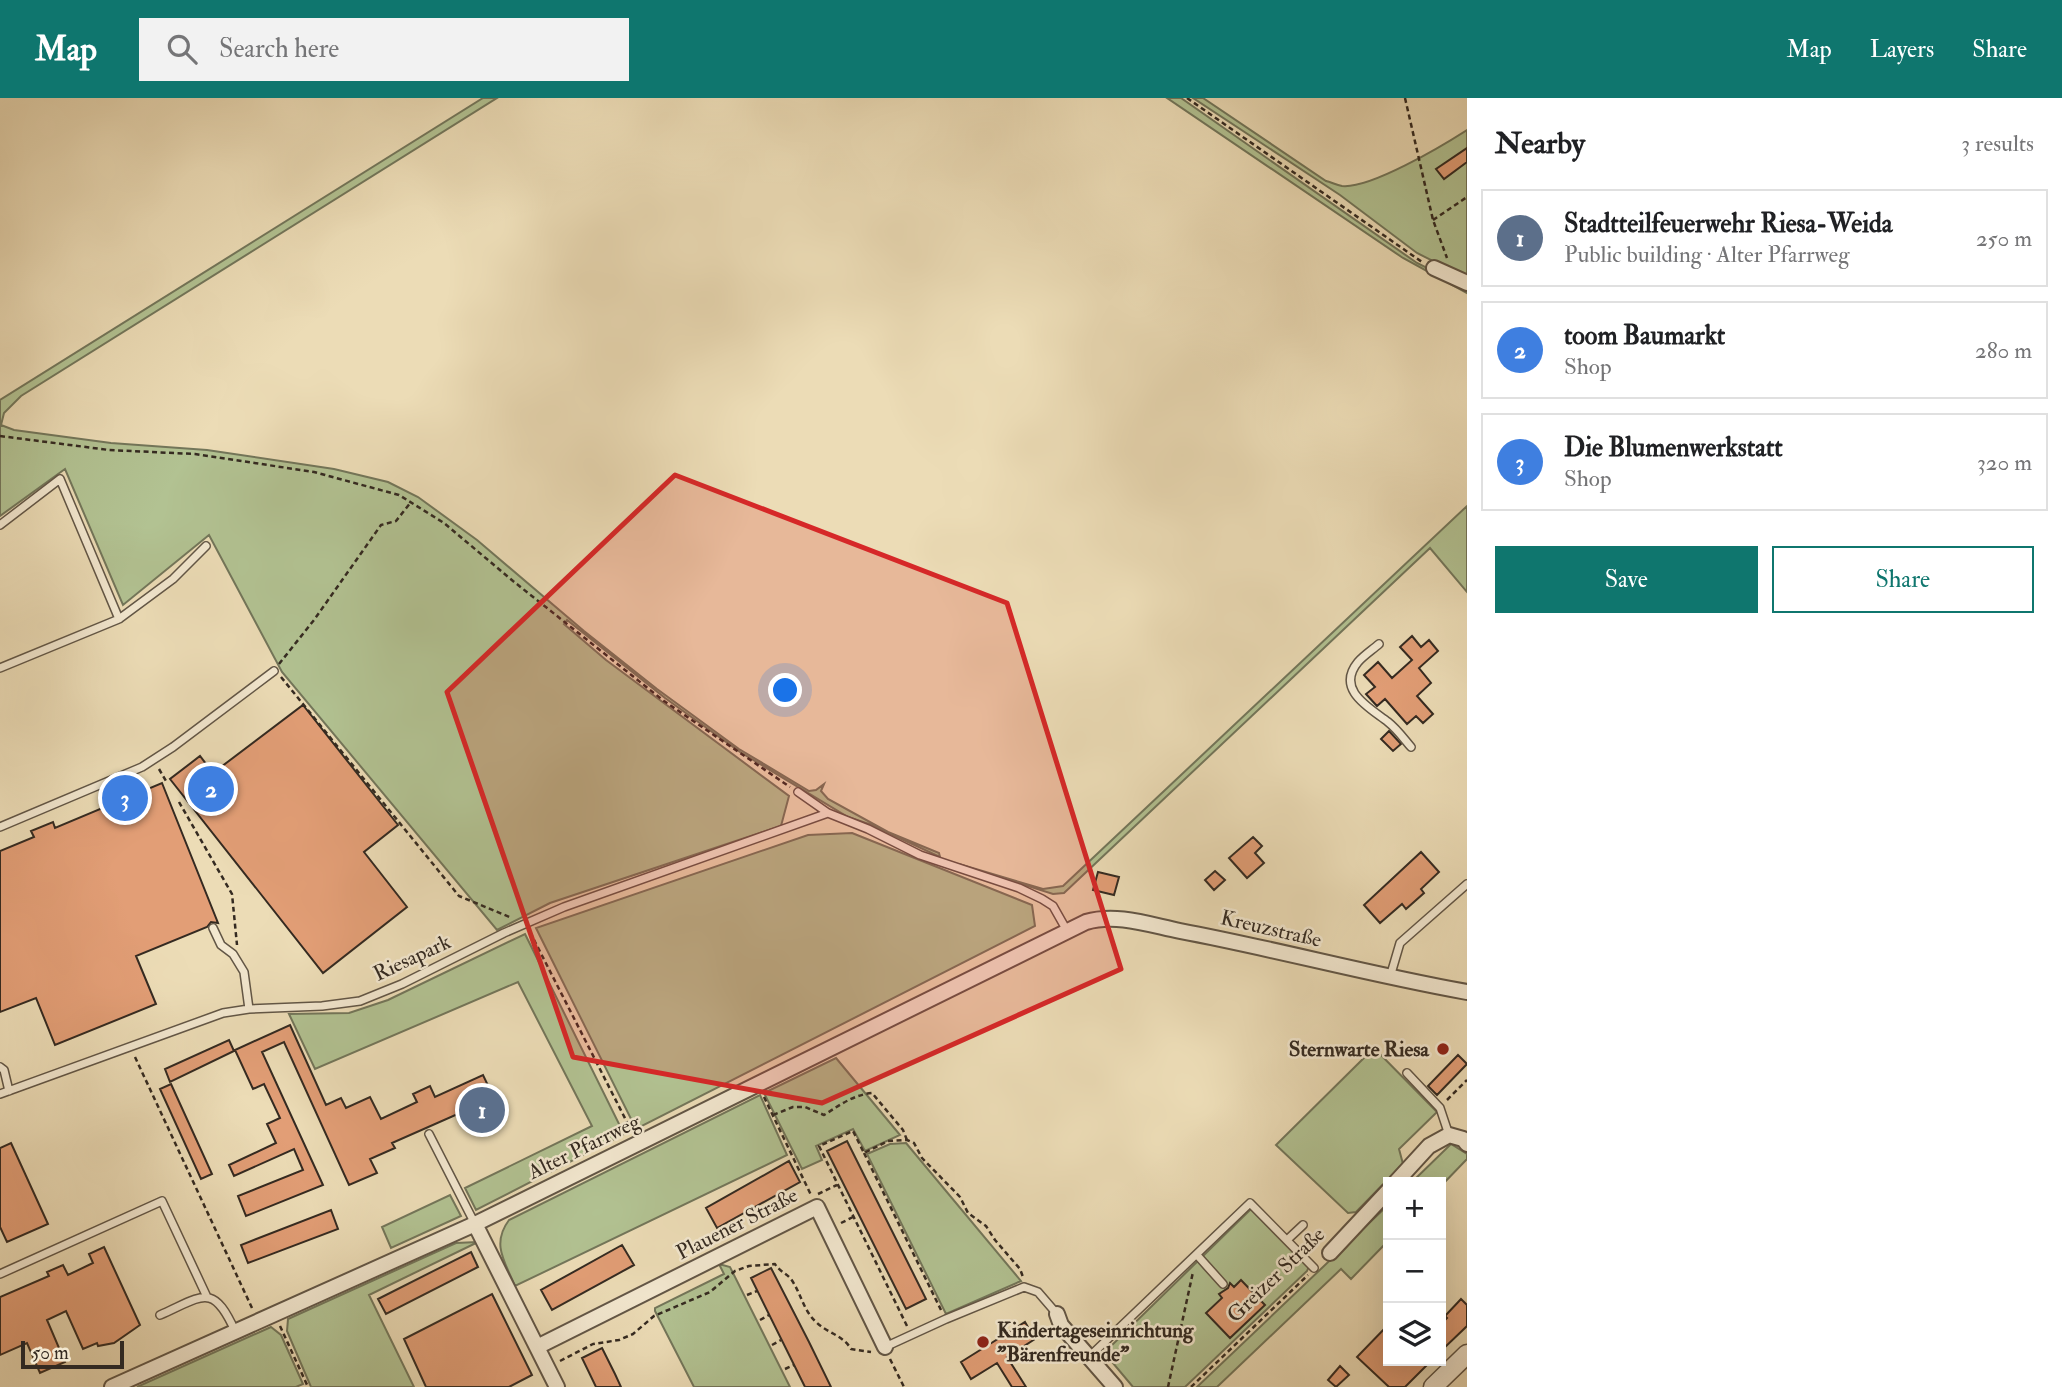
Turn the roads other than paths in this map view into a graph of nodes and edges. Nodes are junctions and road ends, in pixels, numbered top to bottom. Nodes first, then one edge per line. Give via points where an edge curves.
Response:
1 (1441, 271) road end
2 (1467, 283) edge
3 (0, 525) edge
4 (206, 546) dead end
5 (119, 619) junction
6 (1379, 644) dead end
7 (0, 668) edge
8 (274, 671) road end
9 (1411, 747) dead end
10 (798, 792) road end
11 (828, 813) junction
12 (0, 827) edge
13 (1467, 884) edge
14 (213, 928) dead end
15 (1066, 929) junction
16 (1390, 978) junction
17 (1467, 992) edge
18 (249, 1009) junction
19 (0, 1067) edge
20 (1407, 1073) dead end
21 (9, 1091) junction
22 (0, 1094) edge
23 (429, 1134) dead end
24 (1449, 1135) junction
25 (1467, 1144) edge
26 (1401, 1177) edge
27 (1383, 1196) edge
28 (475, 1224) junction
29 (1303, 1225) dead end
30 (1287, 1240) junction
31 (1330, 1253) dead end
32 (1196, 1255) junction
33 (1314, 1268) road end
34 (0, 1274) edge
35 (1223, 1284) dead end
36 (207, 1297) junction
37 (1057, 1314) joint
38 (160, 1315) dead end
39 (235, 1331) junction
40 (885, 1347) joint
41 (537, 1348) junction
42 (1467, 1354) edge
43 (1088, 1358) junction
44 (112, 1387) edge
45 (557, 1387) edge
46 (1115, 1387) edge
47 (1433, 1387) edge

1 - 2 street
3 - 5 lane via 60,479
4 - 5 lane via 147,601
5 - 7 lane
6 - 9 lane via 1356,663 1353,692 1391,723
8 - 12 lane via 142,767
10 - 11 lane
11 - 15 lane via 920,855 1042,899 1053,906
11 - 18 lane, Riesapark via 604,892 360,1001
13 - 16 lane via 1400,943
14 - 18 lane via 244,972
15 - 16 street, Kreuzstraße via 1113,918
15 - 28 street, Alter Pfarrweg
16 - 17 street, Kreuzstraße
18 - 21 lane, Riesapark via 215,1016
19 - 21 lane
20 - 24 lane via 1440,1108
21 - 22 lane, Riesapark
23 - 28 lane
24 - 25 street
24 - 26 street via 1429,1146
27 - 31 street, Greizer Straße
28 - 39 street, Alter Pfarrweg
28 - 41 street
29 - 30 lane
30 - 32 lane via 1250,1203
30 - 33 lane
32 - 35 lane
32 - 43 lane
34 - 36 lane via 162,1201
36 - 38 lane
36 - 39 lane via 225,1308
37 - 40 lane via 1038,1292 1024,1287
37 - 43 street
39 - 44 street, Alter Pfarrweg
40 - 41 street, Plauener Straße via 817,1207
41 - 45 street
42 - 47 street
43 - 46 street

